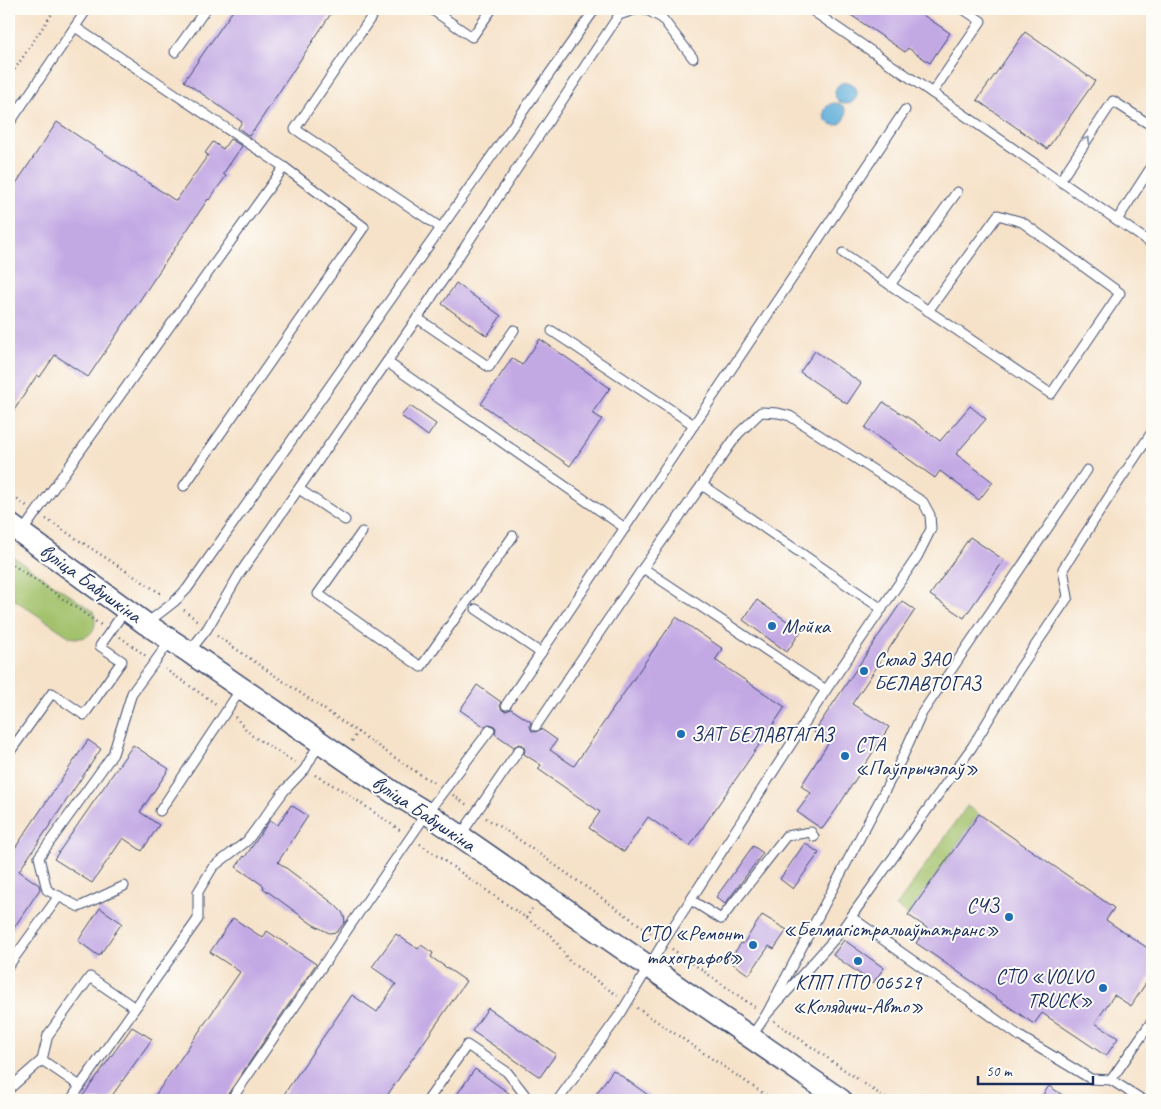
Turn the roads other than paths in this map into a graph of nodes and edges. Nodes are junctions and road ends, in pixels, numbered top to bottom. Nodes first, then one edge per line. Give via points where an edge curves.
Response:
1 (88, 9) edge
2 (206, 9) edge
3 (368, 9) edge
4 (431, 9) edge
5 (492, 9) edge
6 (595, 9) edge
7 (637, 9) edge
8 (645, 9) edge
9 (810, 9) edge
10 (963, 9) edge
11 (75, 27) junction
12 (175, 52) dead end
13 (693, 58) dead end
14 (932, 94) junction
15 (905, 110) dead end
16 (9, 124) edge
17 (1152, 126) edge
18 (1152, 166) edge
19 (284, 167) junction
20 (1060, 181) junction
21 (957, 192) dead end
22 (1117, 220) junction
23 (441, 228) junction
24 (1152, 244) edge
25 (843, 253) dead end
26 (890, 285) junction
27 (928, 311) junction
28 (417, 318) junction
29 (514, 330) dead end
30 (552, 331) dead end
31 (387, 362) junction
32 (694, 425) junction
33 (1152, 432) edge
34 (1086, 470) dead end
35 (702, 485) junction
36 (184, 486) dead end
37 (299, 489) junction
38 (345, 520) dead end
39 (15, 528) edge
40 (625, 528) junction
41 (362, 532) dead end
42 (513, 536) dead end
43 (643, 568) junction
44 (126, 609) junction
45 (476, 609) dead end
46 (882, 609) junction
47 (146, 624) junction
48 (171, 640) junction
49 (188, 652) junction
50 (541, 653) junction
51 (241, 689) junction
52 (826, 690) junction
53 (506, 705) dead end
54 (536, 726) dead end
55 (490, 730) dead end
56 (320, 742) junction
57 (519, 750) dead end
58 (9, 752) edge
59 (160, 811) dead end
60 (427, 814) junction
61 (460, 836) junction
62 (814, 837) dead end
63 (124, 886) dead end
64 (58, 896) junction
65 (691, 900) junction
66 (851, 917) junction
67 (9, 965) edge
68 (648, 967) junction
69 (135, 1008) junction
70 (766, 1015) junction
71 (1152, 1020) edge
72 (750, 1038) junction
73 (42, 1060) junction
74 (1111, 1080) junction
75 (80, 1086) junction
76 (9, 1089) edge
77 (71, 1100) edge
78 (231, 1100) edge
79 (428, 1100) edge
80 (529, 1100) edge
81 (558, 1100) edge
82 (841, 1100) edge
83 (1143, 1100) edge

1 - 11 lane
2 - 12 lane
3 - 23 lane via 374,12 295,129
4 - 5 lane via 472,37
6 - 23 lane
7 - 28 lane via 619,15
8 - 13 lane via 662,18
9 - 14 lane
10 - 14 lane via 981,21
11 - 16 lane
11 - 19 lane
14 - 20 lane
15 - 32 lane
20 -> 17 lane via 1113,101
18 - 22 lane
19 - 36 lane via 364,227
19 - 39 lane
20 - 22 lane
21 - 26 lane
22 - 24 lane
23 - 47 lane via 187,589
25 - 26 lane
26 - 27 lane
27 - 27 lane via 1051,394 1120,293 1022,222 998,215
28 - 29 lane via 489,367
28 - 31 lane
30 - 32 lane
31 - 37 lane
31 - 40 lane
32 - 40 lane
33 - 66 lane via 1063,569 1068,597 972,747
34 - 70 lane via 922,713 902,758
35 - 43 lane
35 - 46 lane
35 - 46 lane via 738,434 761,412 790,416 923,502 930,515 931,529 917,557
37 - 38 lane
37 - 49 lane via 240,573 207,629
39 - 44 street, вуліца Бабушкіна
40 - 50 lane
41 - 42 lane via 318,594 421,667
43 - 52 lane
43 - 54 lane
44 - 47 street, вуліца Бабушкіна
44 - 58 lane via 100,646 122,661 84,715 52,694
45 - 50 lane
46 - 52 lane
47 - 48 street, вуліца Бабушкіна
48 - 49 street, вуліца Бабушкіна
48 - 64 lane via 132,693 113,754 39,857 47,890
49 - 51 street, вуліца Бабушкіна
50 - 53 lane
51 - 56 street, вуліца Бабушкіна
51 - 59 lane
52 - 65 lane
55 - 60 lane
56 - 60 street, вуліца Бабушкіна
56 - 69 lane via 306,769 284,791 246,841 213,867 198,892 198,919
57 - 61 lane
60 - 61 street, вуліца Бабушкіна
60 - 78 lane
61 - 68 street, вуліца Бабушкіна
62 - 65 lane via 810,832 786,836 721,919
63 - 64 lane via 79,907
64 - 67 lane
65 - 68 lane
66 - 70 lane via 838,936
66 - 74 lane via 1021,1037 1091,1079
68 - 72 street, вуліца Бабушкіна
68 - 81 lane via 622,1013
69 - 73 lane via 90,977 48,1035
69 - 75 lane
70 - 72 lane
71 - 74 lane
72 - 82 street, вуліца Бабушкіна
73 - 75 lane
73 - 76 lane
74 - 83 lane
75 - 77 lane
79 - 80 lane via 467,1045 507,1072

